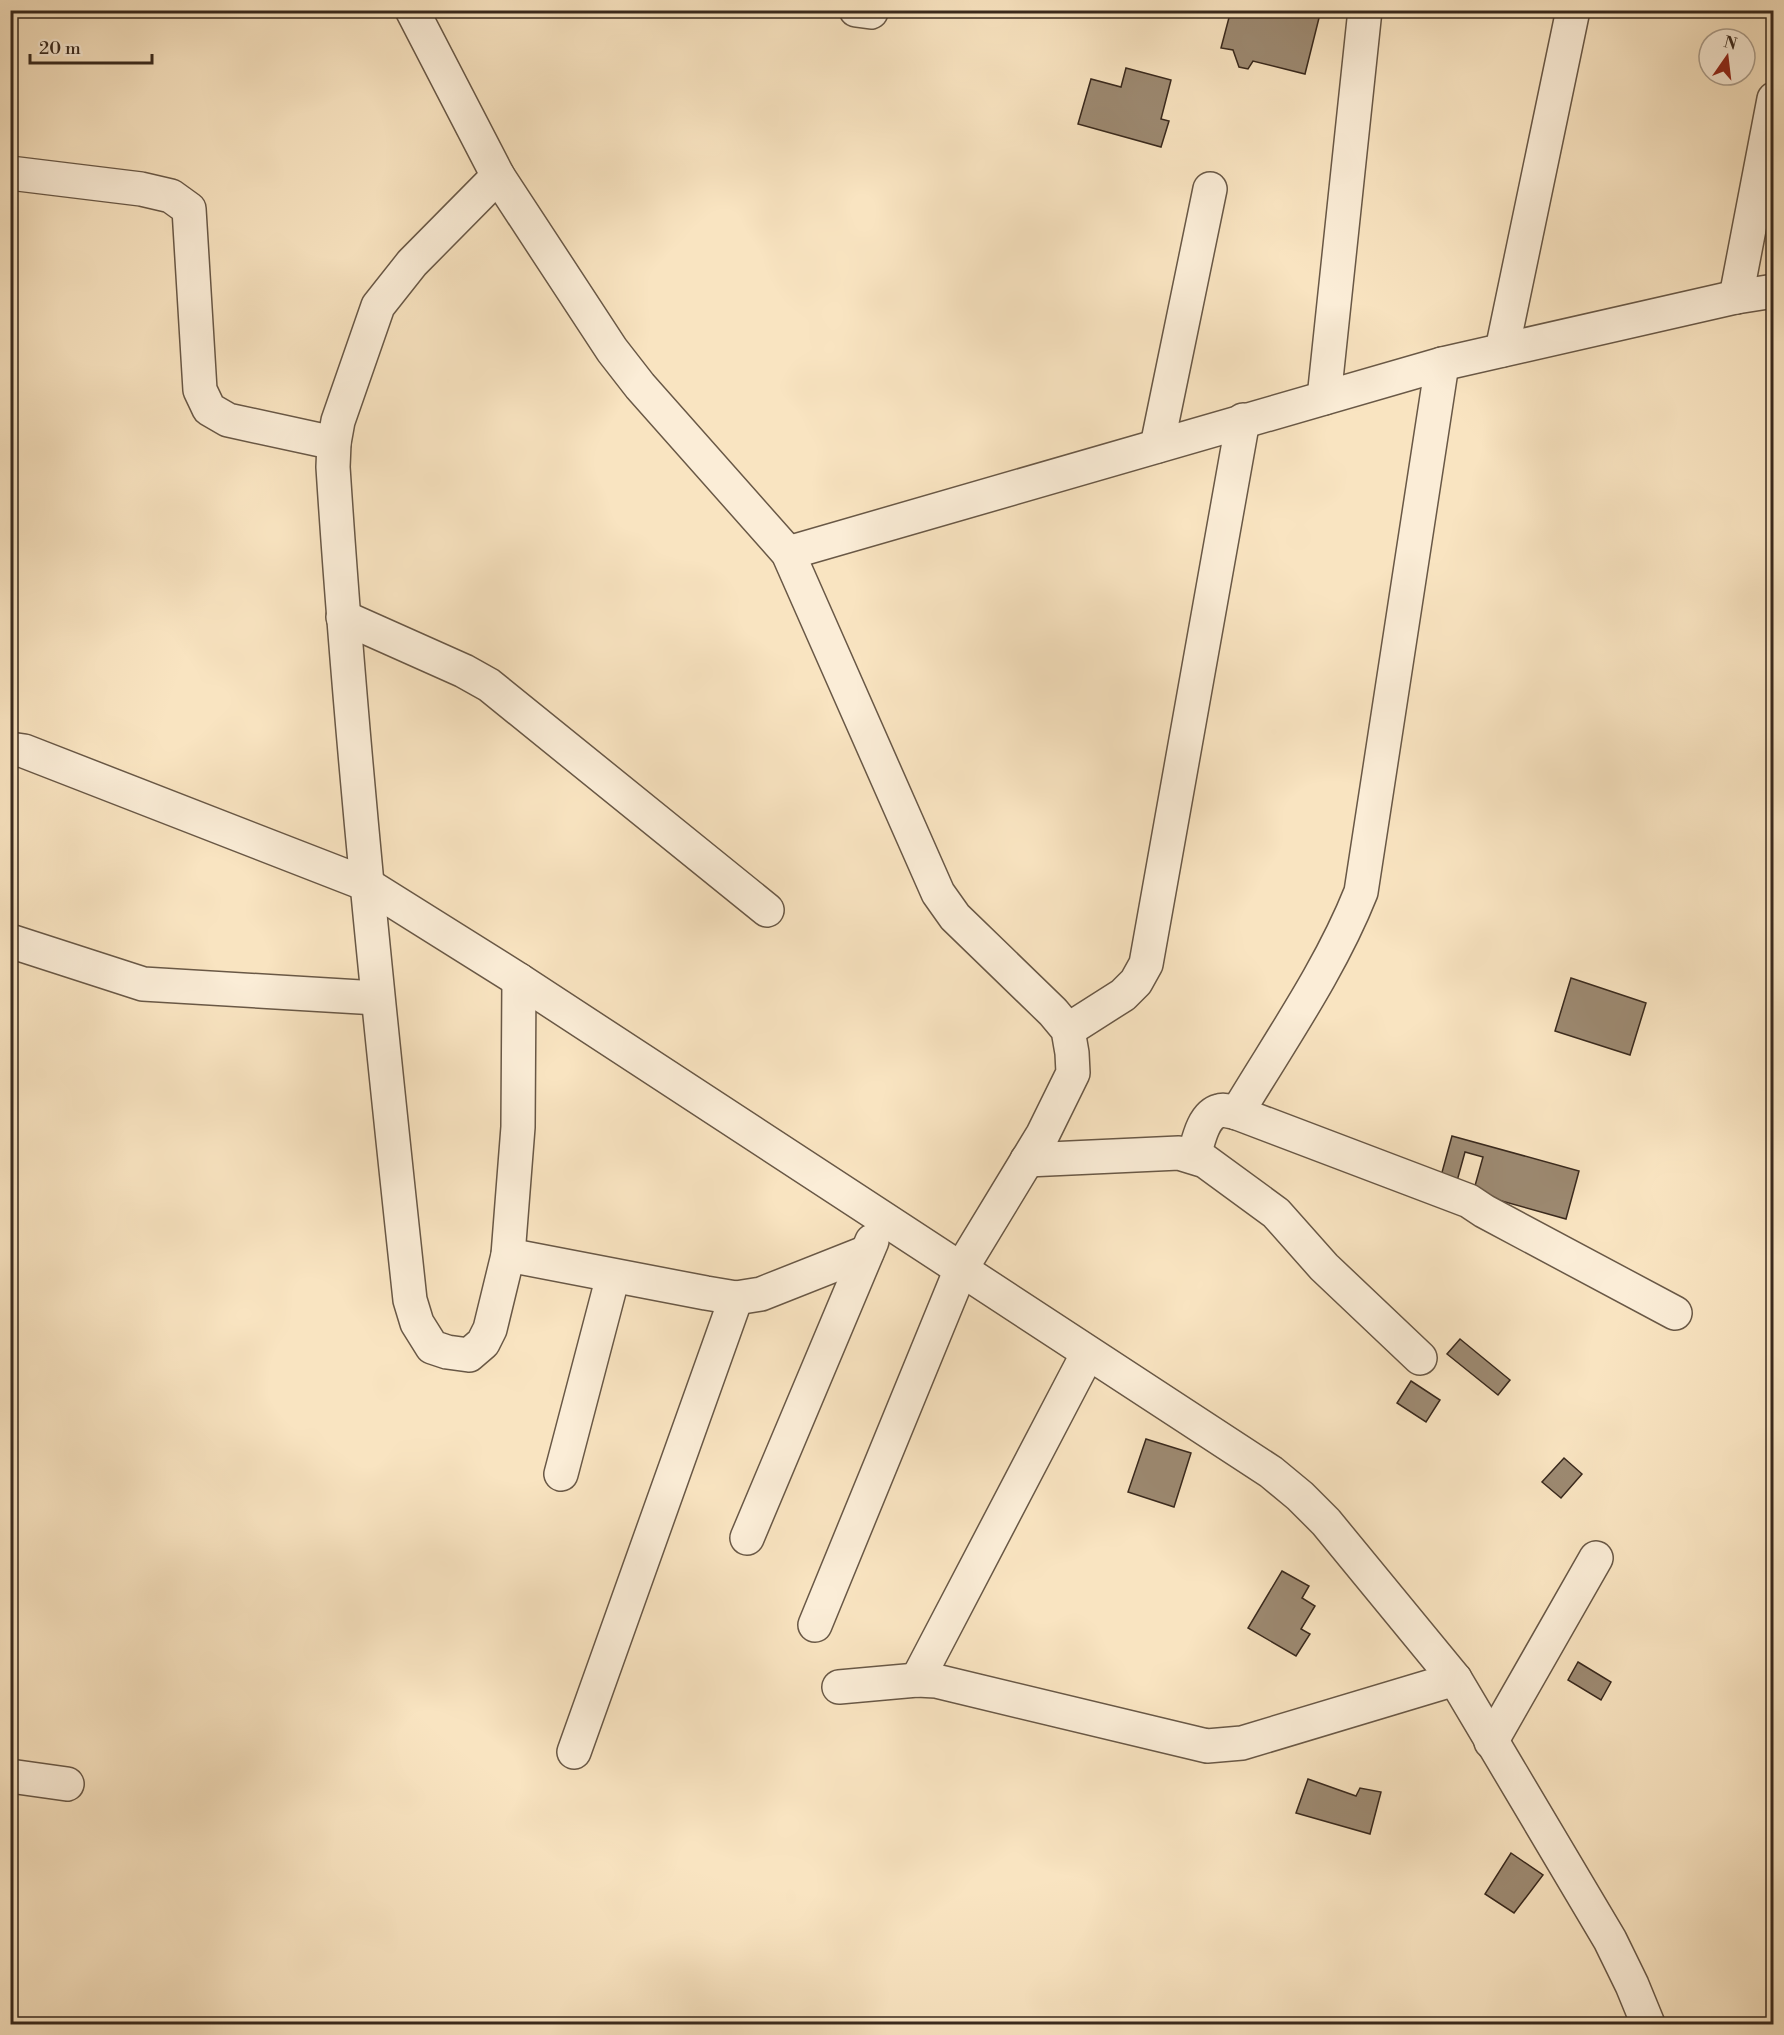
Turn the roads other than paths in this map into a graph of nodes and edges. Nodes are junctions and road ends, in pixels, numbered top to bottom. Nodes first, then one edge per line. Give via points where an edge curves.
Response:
1 (412, 10) edge
2 (1365, 10) edge
3 (1573, 10) edge
4 (1773, 99) edge
5 (10, 173) edge
6 (498, 176) junction
7 (1210, 189) dead end
8 (1773, 291) edge
9 (1736, 297) junction
10 (1502, 350) junction
11 (1442, 364) junction
12 (1324, 398) junction
13 (1243, 420) junction
14 (334, 443) junction
15 (1157, 446) junction
16 (788, 553) junction
17 (343, 617) junction
18 (10, 749) edge
19 (366, 884) junction
20 (767, 910) dead end
21 (10, 942) edge
22 (519, 980) junction
23 (377, 998) junction
24 (1068, 1030) junction
25 (1237, 1113) junction
26 (1199, 1139) junction
27 (1035, 1147) junction
28 (881, 1218) junction
29 (867, 1252) junction
30 (508, 1255) junction
31 (961, 1269) junction
32 (613, 1276) junction
33 (736, 1298) junction
34 (1675, 1312) dead end
35 (1088, 1353) junction
36 (1420, 1358) dead end
37 (561, 1474) dead end
38 (747, 1538) dead end
39 (1596, 1558) dead end
40 (815, 1625) dead end
41 (1455, 1679) junction
42 (917, 1680) junction
43 (839, 1688) dead end
44 (1491, 1742) junction
45 (574, 1752) dead end
46 (10, 1776) edge
47 (67, 1784) dead end
48 (1648, 2025) edge

1 - 6 street
2 - 12 street
3 - 10 street
4 - 9 street
5 - 14 street via 141,189 171,196 189,209 200,390 209,409 228,420
6 - 14 street via 412,263 378,306
6 - 16 street via 612,350
7 - 15 street
8 - 9 street
9 - 10 street
10 - 11 street
11 - 12 street
11 - 25 street via 1361,892 1330,958
12 - 13 street
13 - 15 street
13 - 24 street via 1146,964 1123,995
14 - 17 street
15 - 16 street
16 - 24 street via 938,893 955,917
17 - 19 street
17 - 20 street via 489,685
18 - 19 street via 24,751
19 - 22 street
19 - 23 street
21 - 23 street via 142,984
22 - 28 street
22 - 30 street via 518,1127
23 - 30 street via 410,1300 417,1323 432,1347 468,1355 483,1343
24 - 27 street via 1073,1073
25 - 26 street via 1220,1110 1211,1115
25 - 34 street via 1469,1201
26 - 27 street via 1179,1153
26 - 36 street via 1205,1161 1269,1206 1324,1267
27 - 31 street
28 - 29 street
28 - 31 street
29 - 33 street via 761,1294
29 - 38 street
30 - 32 street
31 - 35 street
31 - 40 street
32 - 33 street
32 - 37 street
33 - 45 street
35 - 41 street via 1270,1472 1300,1496 1326,1522
35 - 42 street
39 - 44 street
41 - 42 street via 1242,1743 1207,1746 936,1681
41 - 44 street
42 - 43 street
44 - 48 street via 1610,1940
46 - 47 street

